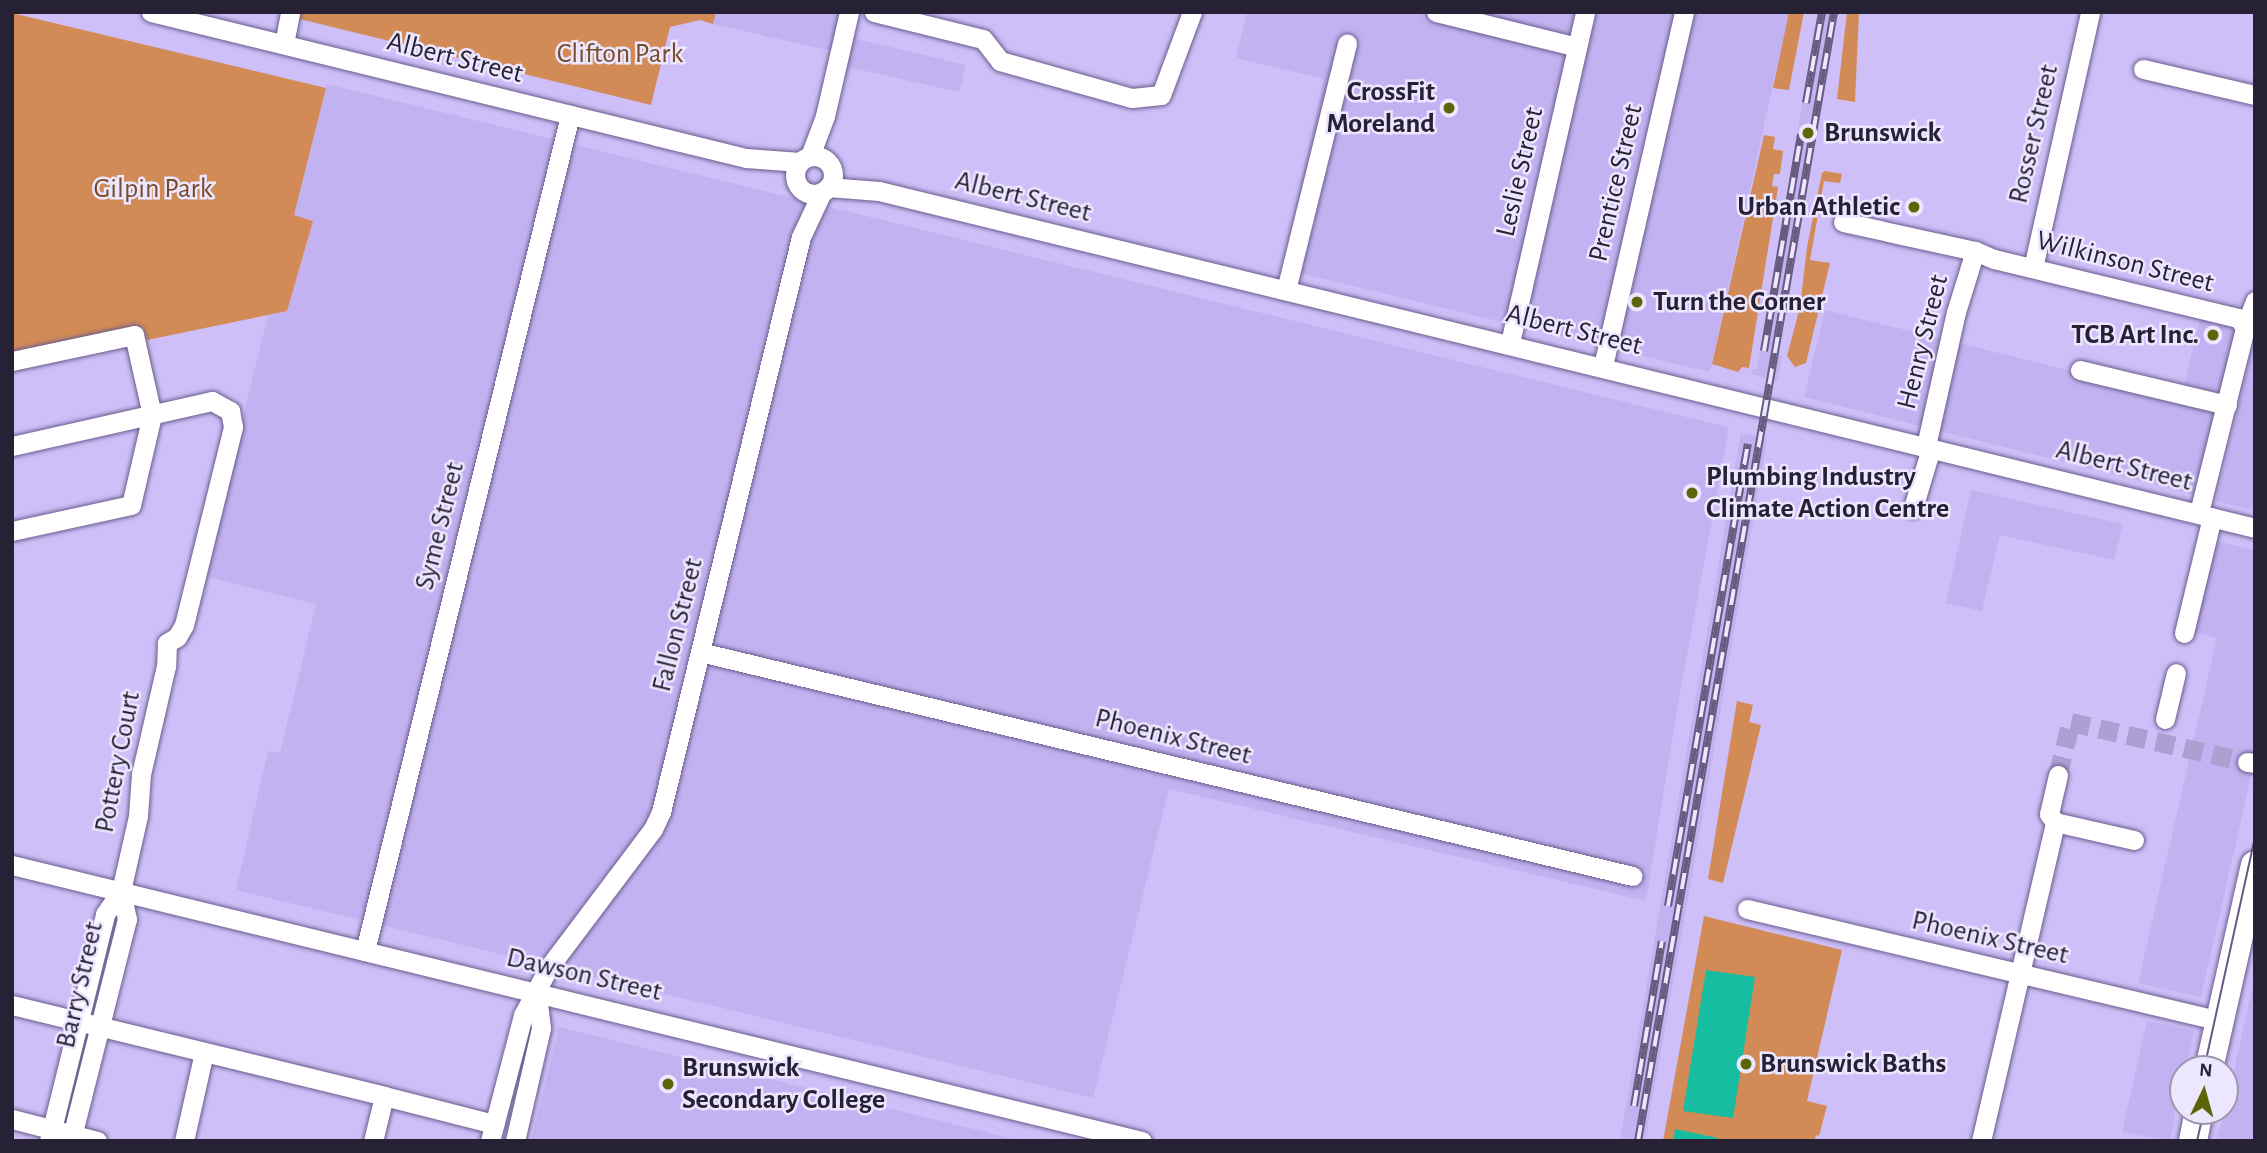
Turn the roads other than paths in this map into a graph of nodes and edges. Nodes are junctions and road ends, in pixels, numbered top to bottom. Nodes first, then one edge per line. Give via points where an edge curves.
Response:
1 (150, 12) edge
2 (290, 12) edge
3 (849, 12) edge
4 (874, 12) edge
5 (1192, 12) edge
6 (1436, 12) edge
7 (1585, 12) edge
8 (1684, 12) edge
9 (2090, 12) edge
10 (1347, 43) dead end
11 (284, 44) junction
12 (1577, 47) junction
13 (2143, 69) dead end
14 (2255, 95) edge
15 (570, 115) junction
16 (814, 174) junction
17 (1843, 222) dead end
18 (1975, 251) junction
19 (2033, 268) junction
20 (1286, 290) junction
21 (2255, 301) edge
22 (2245, 327) junction
23 (1510, 343) junction
24 (12, 361) edge
25 (1603, 366) junction
26 (2080, 370) dead end
27 (2227, 405) junction
28 (152, 415) junction
29 (12, 446) edge
30 (1929, 447) junction
31 (1913, 508) dead end
32 (2205, 515) junction
33 (2255, 528) edge
34 (12, 531) edge
35 (2184, 633) dead end
36 (700, 652) junction
37 (2176, 673) dead end
38 (2165, 719) dead end
39 (2058, 775) tunnel mouth
40 (2055, 822) junction
41 (2134, 840) dead end
42 (12, 865) edge
43 (2255, 865) edge
44 (1632, 876) dead end
45 (121, 891) junction
46 (1747, 909) dead end
47 (365, 951) junction
48 (2020, 974) junction
49 (537, 993) junction
50 (12, 1005) edge
51 (78, 1021) junction
52 (2220, 1021) junction
53 (100, 1026) junction
54 (204, 1052) junction
55 (2212, 1055) edge
56 (384, 1096) junction
57 (12, 1119) edge
58 (492, 1132) edge
59 (50, 1135) edge
60 (72, 1138) edge
61 (97, 1141) edge
62 (184, 1141) edge
63 (373, 1141) edge
64 (515, 1141) edge
65 (1142, 1141) edge
66 (1982, 1141) edge

1 - 11 street, Albert Street
2 - 11 street
3 - 16 street, Fallon Street
4 - 5 street via 983,39 1000,61 1132,98 1161,95
6 - 12 street
7 - 12 street, Leslie Street
8 - 25 street, Prentice Street
9 - 19 street, Rosser Street
10 - 20 street
11 - 15 street, Albert Street
12 - 23 street, Leslie Street
13 - 14 street
15 - 16 street, Albert Street
15 - 47 street, Syme Street
16 - 20 street, Albert Street
16 - 36 street, Fallon Street
17 - 18 street, Wilkinson Street
18 - 19 street, Wilkinson Street
18 - 30 street, Henry Street via 1956,312
19 - 22 street, Wilkinson Street via 2232,316
20 - 23 street, Albert Street
21 - 22 street
22 - 27 street
23 - 25 street, Albert Street
24 - 28 street via 134,335
25 - 30 street, Albert Street
26 - 27 street
27 - 32 street
28 - 29 street
28 - 34 street via 131,505
28 - 45 street, Pottery Court via 212,401 230,411 233,427 184,625 167,643
30 - 31 street, Henry Street
30 - 32 street, Albert Street
32 - 33 street, Albert Street
32 - 35 street
36 - 44 street, Phoenix Street
36 - 49 street, Fallon Street via 657,822 550,967
37 - 38 street
39 - 40 street via 2049,814
40 - 41 street
40 - 48 street
42 - 45 street, Dawson Street
43 - 52 highway
45 - 47 street, Dawson Street
45 - 51 street, Barry Street via 105,914
45 - 53 street, Barry Street via 127,919
46 - 48 street, Phoenix Street
47 - 49 street, Dawson Street
48 - 52 street, Phoenix Street
48 - 66 street
49 - 58 street, Fallon Street via 519,1025
49 - 64 street via 541,1028
49 - 65 street, Dawson Street
50 - 51 street
51 - 53 street
51 - 59 street, Barry Street
52 - 55 highway
53 - 54 street
53 - 60 street, Barry Street
54 - 56 street
54 - 62 street
56 - 58 street
56 - 63 street
57 - 59 street
59 - 60 street
60 - 61 street

